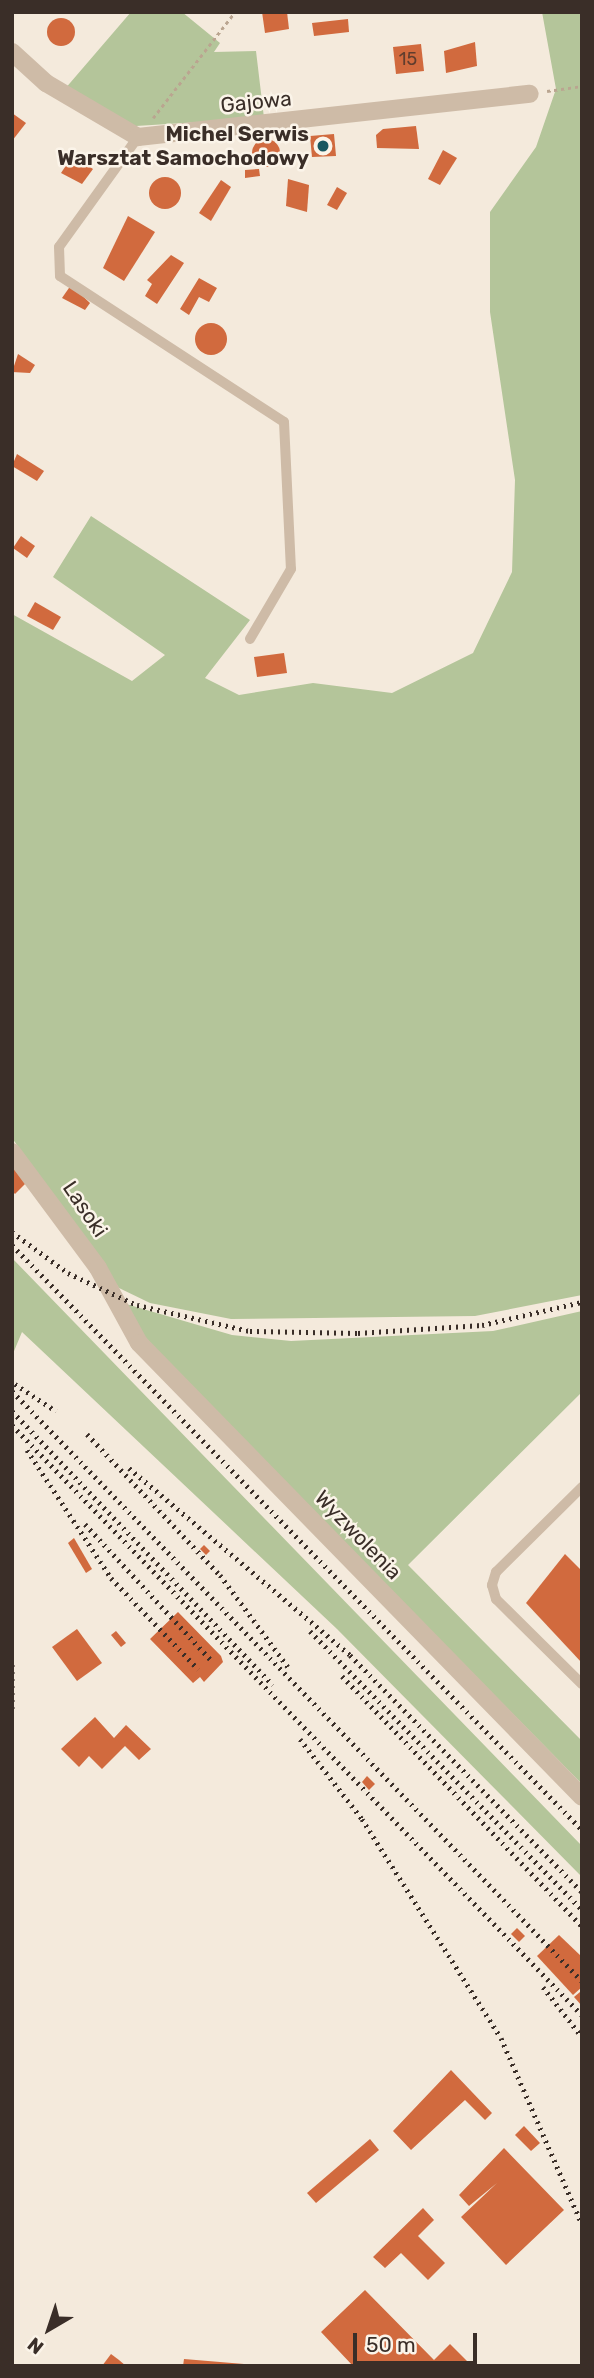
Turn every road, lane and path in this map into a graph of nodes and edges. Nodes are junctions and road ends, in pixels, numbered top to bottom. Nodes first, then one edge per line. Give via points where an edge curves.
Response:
1 (235, 12) edge
2 (12, 52) edge
3 (582, 86) edge
4 (530, 94) joint
5 (138, 138) junction
6 (250, 639) dead end
7 (12, 1152) edge
8 (114, 1296) joint
9 (582, 1487) edge
10 (582, 1684) edge
11 (582, 1797) edge

1 - 5 path
2 - 5 street via 46,83
3 - 4 path
4 - 5 street, Gajowa
5 - 6 lane via 59,247 60,276 284,422 291,569
7 - 8 street, Lasoki
8 - 11 street, Wyzwolenia via 139,1343
9 - 10 lane via 496,1572 492,1585 496,1599

